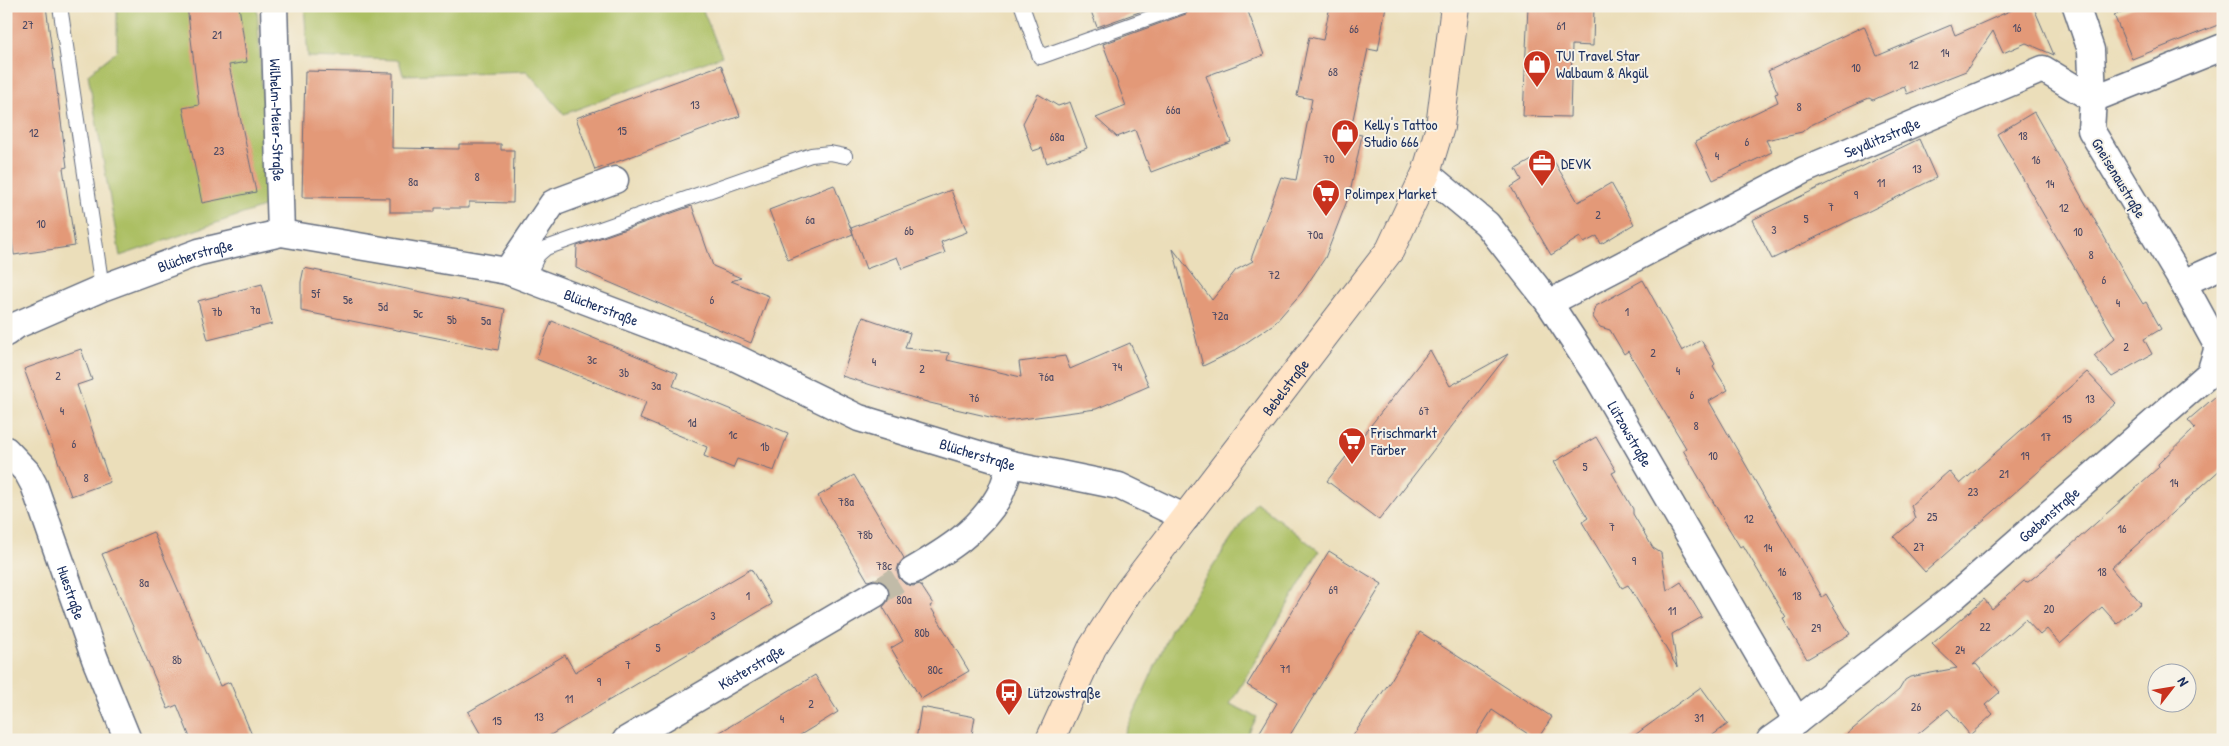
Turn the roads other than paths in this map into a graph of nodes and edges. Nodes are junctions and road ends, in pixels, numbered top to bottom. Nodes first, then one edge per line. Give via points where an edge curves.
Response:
1 (60, 6) edge
2 (274, 6) edge
3 (1022, 6) edge
4 (1183, 6) edge
5 (1454, 6) edge
6 (2076, 6) edge
7 (2223, 47) edge
8 (2093, 99) junction
9 (845, 156) dead end
10 (1426, 173) junction
11 (615, 180) dead end
12 (281, 233) junction
13 (2223, 265) edge
14 (517, 275) junction
15 (2182, 283) junction
16 (102, 288) junction
17 (1549, 303) junction
18 (6, 333) edge
19 (6, 450) edge
20 (1011, 464) junction
21 (1186, 518) junction
22 (912, 571) tunnel mouth
23 (875, 594) tunnel mouth
24 (1797, 721) junction
25 (128, 740) edge
26 (626, 740) edge
27 (1050, 740) edge
28 (1770, 740) edge

1 - 16 lane
2 - 12 street, Wilhelm-Meier-Straße
3 - 4 lane via 1040,57
5 - 10 main road, Bebelstraße via 1440,127
6 - 8 street, Gneisenaustraße via 2091,50
7 - 8 street
8 - 15 street, Gneisenaustraße via 2090,130
8 - 17 street, Seydlitzstraße via 2044,69 1804,170
9 - 14 lane via 830,153 811,155 546,248
10 - 17 street, Lützowstraße via 1487,224
10 - 21 main road, Bebelstraße via 1390,250
11 - 14 street via 553,203
12 - 14 street, Blücherstraße
12 - 16 street, Blücherstraße via 199,252
13 - 15 street
14 - 20 street, Blücherstraße via 734,358 859,418
15 - 24 street, Goebenstraße via 2218,347 2210,373 1955,596
16 - 18 street, Blücherstraße via 17,325
17 - 24 street, Lützowstraße via 1598,378
19 - 25 street, Huestraße via 27,472 34,486 95,659
20 - 21 street, Blücherstraße via 1119,486
20 - 22 street via 999,496 973,531
21 - 27 main road, Bebelstraße via 1128,592 1092,648
23 - 26 street, Kösterstraße
24 - 28 street, Goebenstraße

